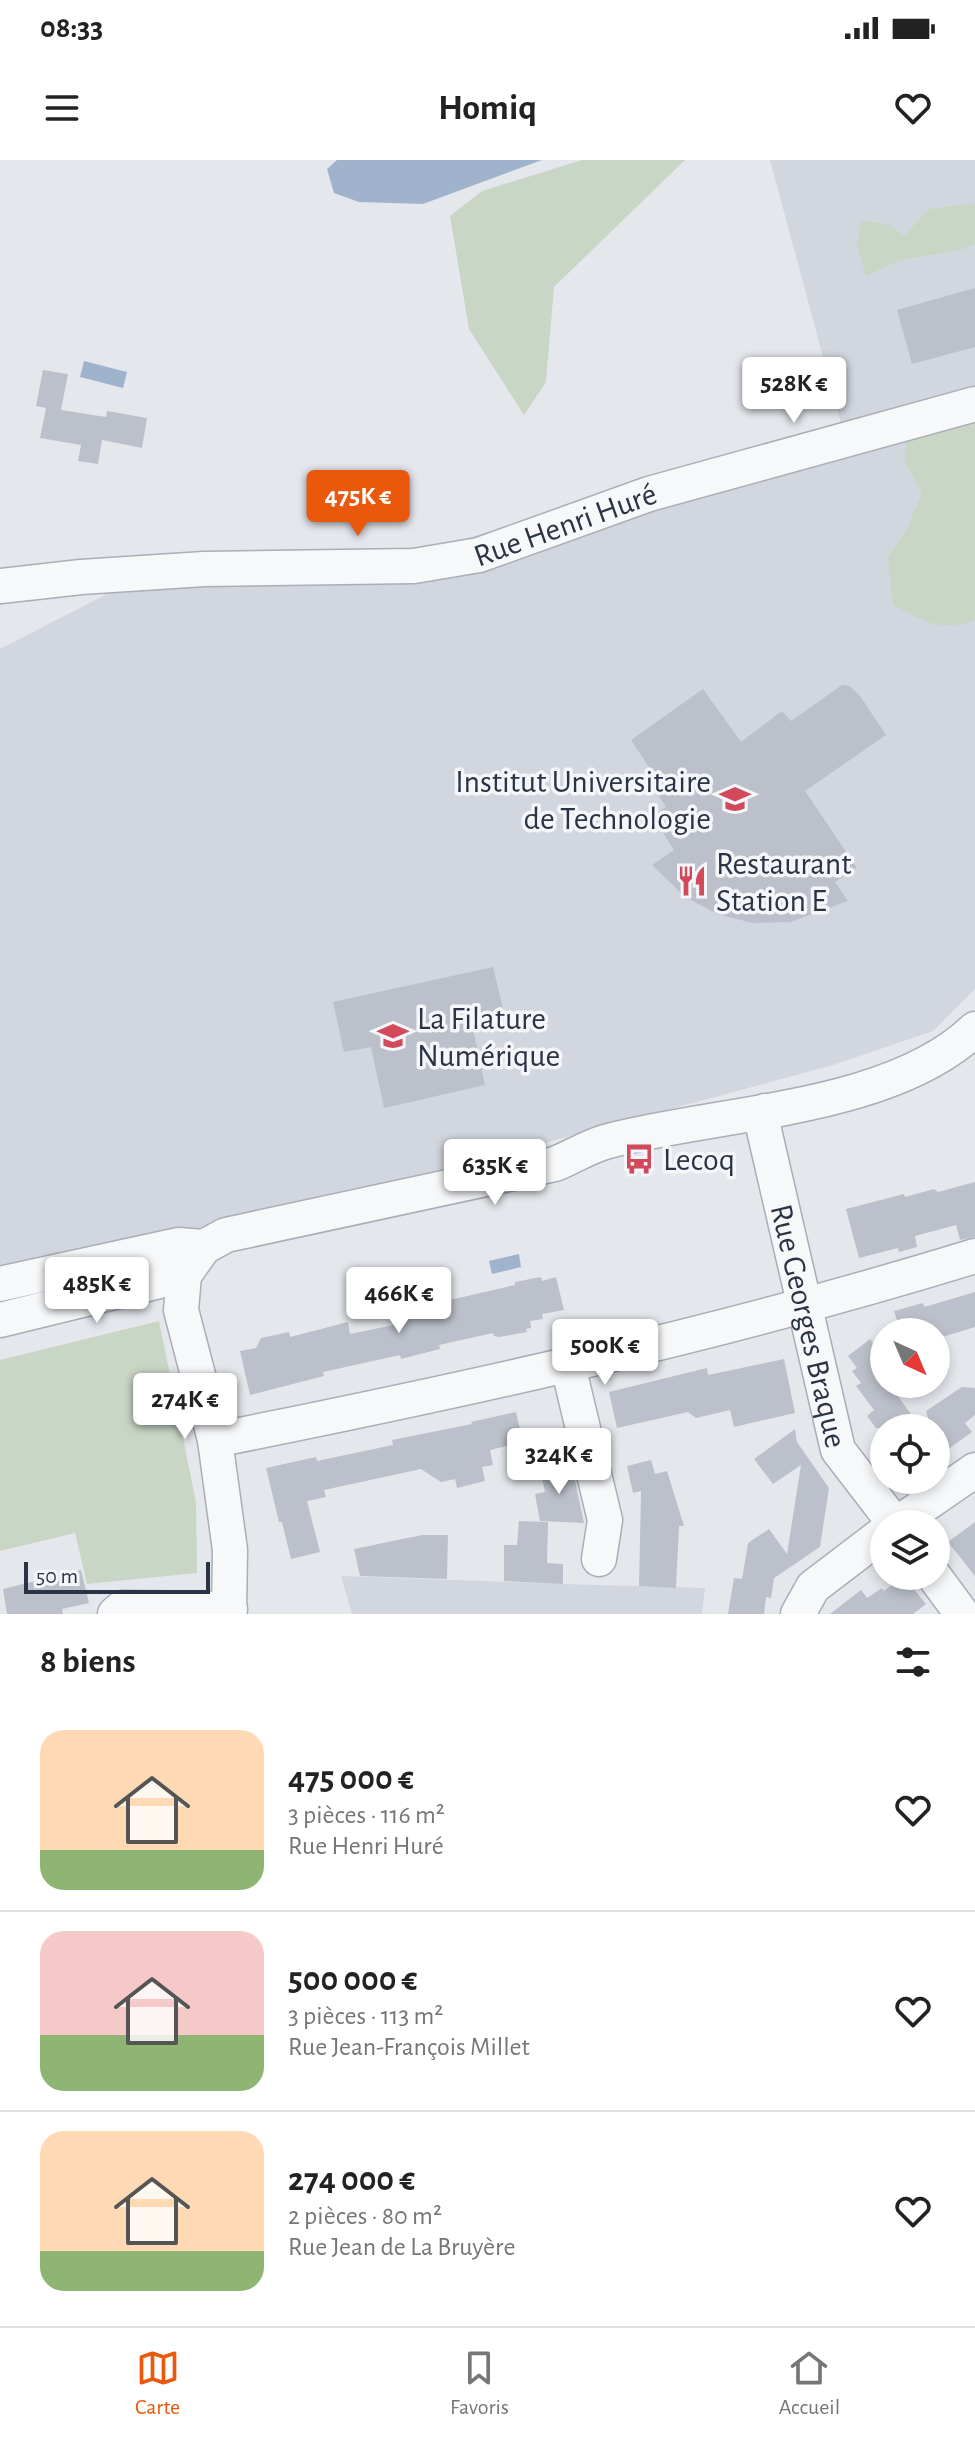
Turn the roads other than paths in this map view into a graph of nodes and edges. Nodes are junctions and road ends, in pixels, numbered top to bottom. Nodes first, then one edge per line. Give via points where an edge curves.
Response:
1 (975, 404) edge
2 (0, 586) edge
3 (975, 1029) edge
4 (765, 1111) junction
5 (204, 1247) junction
6 (975, 1256) edge
7 (184, 1275) junction
8 (0, 1284) edge
9 (806, 1307) junction
10 (0, 1320) edge
11 (568, 1366) junction
12 (215, 1440) junction
13 (975, 1470) edge
14 (885, 1510) edge
15 (916, 1510) edge
16 (870, 1544) edge
17 (599, 1559) dead end
18 (944, 1590) edge
19 (230, 1612) edge
20 (115, 1614) edge
21 (798, 1614) edge
22 (962, 1614) edge

1 - 2 street, Rue Henri Huré via 649,494 479,555 414,566 204,569
3 - 4 street via 903,1074 854,1092
4 - 5 street via 603,1143 555,1164 226,1235
4 - 9 street, Rue Georges Braque via 764,1130
5 - 7 street
5 - 8 street via 178,1245
6 - 9 street
7 - 10 street
7 - 12 street via 181,1310
9 - 11 street
9 - 14 street, Rue Georges Braque via 838,1450
11 - 12 street
11 - 17 street via 605,1520
12 - 19 street via 230,1550
13 - 15 street
16 - 21 street via 813,1587
18 - 22 street
19 - 20 street via 122,1608

